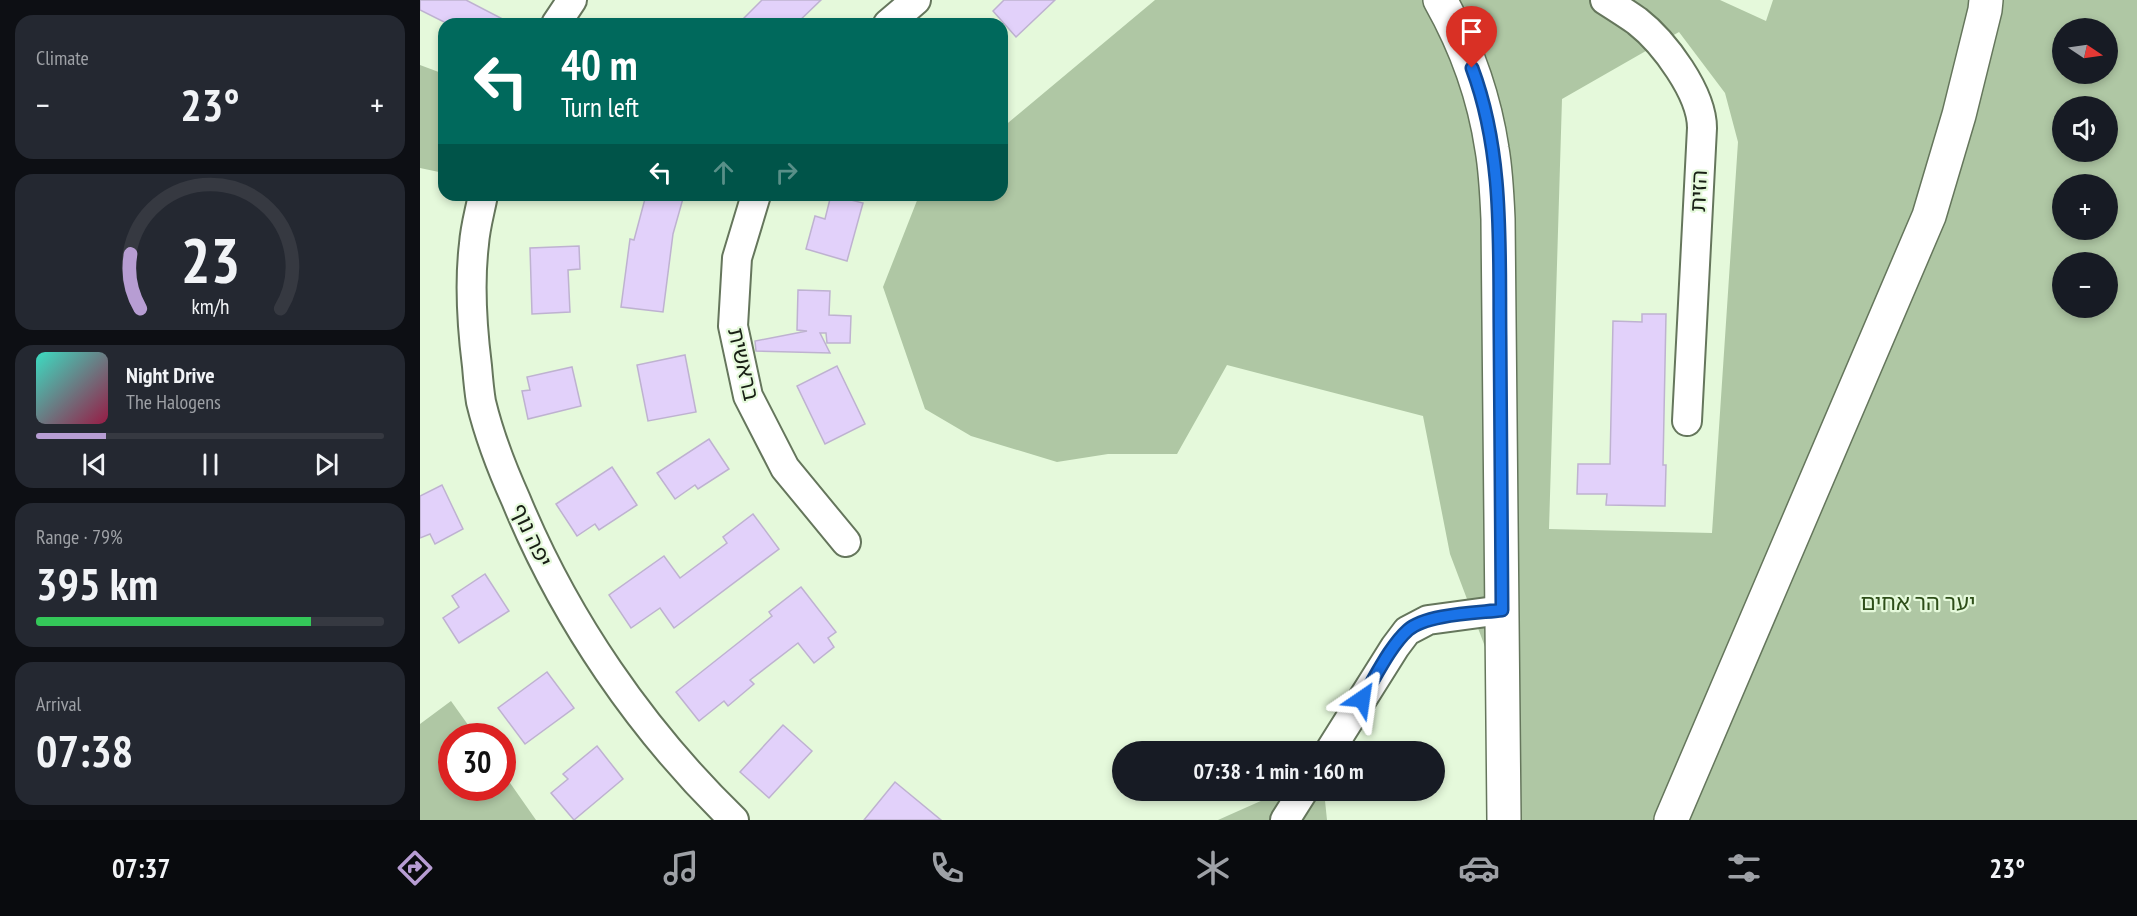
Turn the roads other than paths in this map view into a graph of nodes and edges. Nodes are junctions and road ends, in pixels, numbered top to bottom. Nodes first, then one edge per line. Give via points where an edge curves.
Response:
1 (572, 0) edge
2 (916, 0) edge
3 (1440, 0) edge
4 (1605, 0) edge
5 (1986, 0) edge
6 (560, 18) edge
7 (895, 18) edge
8 (482, 201) edge
9 (754, 201) edge
10 (1687, 421) dead end
11 (846, 542) dead end
12 (1502, 610) junction
13 (1336, 741) edge
14 (1297, 801) edge
15 (734, 820) edge
16 (1285, 820) edge
17 (1504, 820) edge
18 (1671, 820) edge

1 - 6 street
2 - 7 street
3 - 12 main road via 1479,87 1493,149 1498,219
4 - 10 street, הזית via 1638,22 1668,54 1695,97 1700,114
5 - 18 main road via 1959,115 1929,216
8 - 15 street, יפה נוף via 474,244 471,320 482,402 503,469 550,575 597,654 682,765
9 - 11 street, בראשית via 737,258 733,326 748,396 785,468
12 - 13 street via 1428,620 1407,631
12 - 17 main road
14 - 16 street

